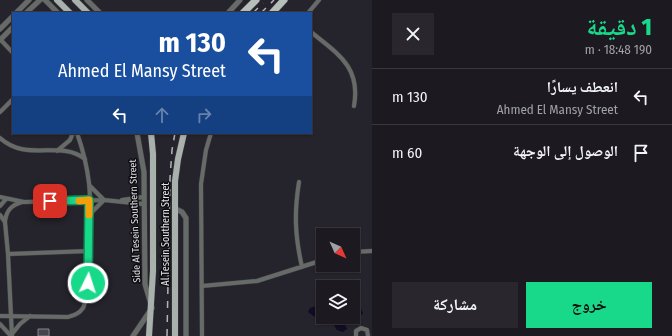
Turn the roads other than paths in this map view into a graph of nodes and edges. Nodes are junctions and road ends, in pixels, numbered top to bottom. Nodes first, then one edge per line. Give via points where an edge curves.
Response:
1 (29, 0) edge
2 (40, 0) edge
3 (45, 0) edge
4 (57, 0) edge
5 (75, 0) edge
6 (87, 0) edge
7 (240, 0) edge
8 (256, 0) edge
9 (284, 0) edge
10 (320, 0) edge
11 (17, 12) edge
12 (27, 12) edge
13 (57, 12) edge
14 (69, 12) edge
15 (87, 12) edge
16 (99, 12) edge
17 (229, 12) edge
18 (244, 12) edge
19 (273, 12) edge
20 (309, 12) edge
21 (12, 17) edge
22 (12, 28) edge
23 (0, 29) edge
24 (312, 33) edge
25 (0, 39) edge
26 (12, 51) edge
27 (12, 100) edge
28 (354, 106) dead end
29 (0, 112) edge
30 (73, 134) edge
31 (77, 134) edge
32 (137, 134) edge
33 (151, 134) edge
34 (184, 134) edge
35 (211, 134) edge
36 (0, 138) edge
37 (57, 151) junction
38 (86, 159) junction
39 (299, 182) dead end
40 (89, 186) junction
41 (0, 197) edge
42 (143, 197) junction
43 (6, 198) junction
44 (89, 200) junction
45 (104, 200) junction
46 (121, 200) junction
47 (24, 202) junction
48 (143, 204) junction
49 (0, 206) edge
50 (176, 209) junction
51 (0, 215) edge
52 (89, 215) junction
53 (5, 222) junction
54 (89, 251) junction
55 (372, 251) edge
56 (360, 252) edge
57 (8, 254) junction
58 (316, 262) edge
59 (302, 267) junction
60 (202, 286) junction
61 (152, 308) junction
62 (0, 316) edge
63 (11, 316) junction
64 (30, 316) junction
65 (0, 324) edge
66 (369, 334) edge
67 (12, 335) edge
68 (133, 336) edge
69 (149, 336) edge
70 (175, 336) edge
71 (186, 336) edge
72 (202, 336) edge
73 (356, 336) edge

1 - 11 street
2 - 12 street
3 - 13 street
4 - 14 main road
5 - 15 main road
6 - 16 street
7 - 17 street
8 - 18 highway
9 - 19 highway
10 - 20 street
21 - 23 street
22 - 25 street
24 - 28 street via 342,57 349,67 356,87
25 - 26 street
27 - 29 street
30 - 37 street via 70,140
31 - 38 street
32 - 42 street, Side Al Tesein Southern Street via 144,172
33 - 61 main road, Al Tesein Southern Street
34 - 50 main road, Al Tesein Southern Street via 176,170
35 - 60 street via 201,184
36 - 37 street via 9,145 24,150
37 - 38 street via 74,152
38 - 40 street
39 - 59 street via 295,230
40 - 44 street
40 - 45 street
41 - 43 street
42 - 46 street
42 - 48 street, Side Al Tesein Southern Street
43 - 47 street
43 - 49 street
44 - 45 street
44 - 47 street
44 - 52 street
45 - 46 street
45 - 52 street
46 - 48 street
47 - 53 street via 15,204 9,210
48 - 61 street, Side Al Tesein Southern Street via 145,284
50 - 70 main road, Al Tesein Southern Street
50 - 71 street via 186,218
51 - 53 street
52 - 54 street
53 - 57 street
54 - 57 street
54 - 64 street via 86,298 78,314 68,317
55 - 56 street
57 - 63 street
58 - 59 street
59 - 60 street via 257,281
60 - 72 street
61 - 68 street
61 - 69 main road, Al Tesein Southern Street
62 - 63 street
63 - 64 street
63 - 67 street
64 - 67 street
65 - 67 street
66 - 73 street via 366,329 359,328

